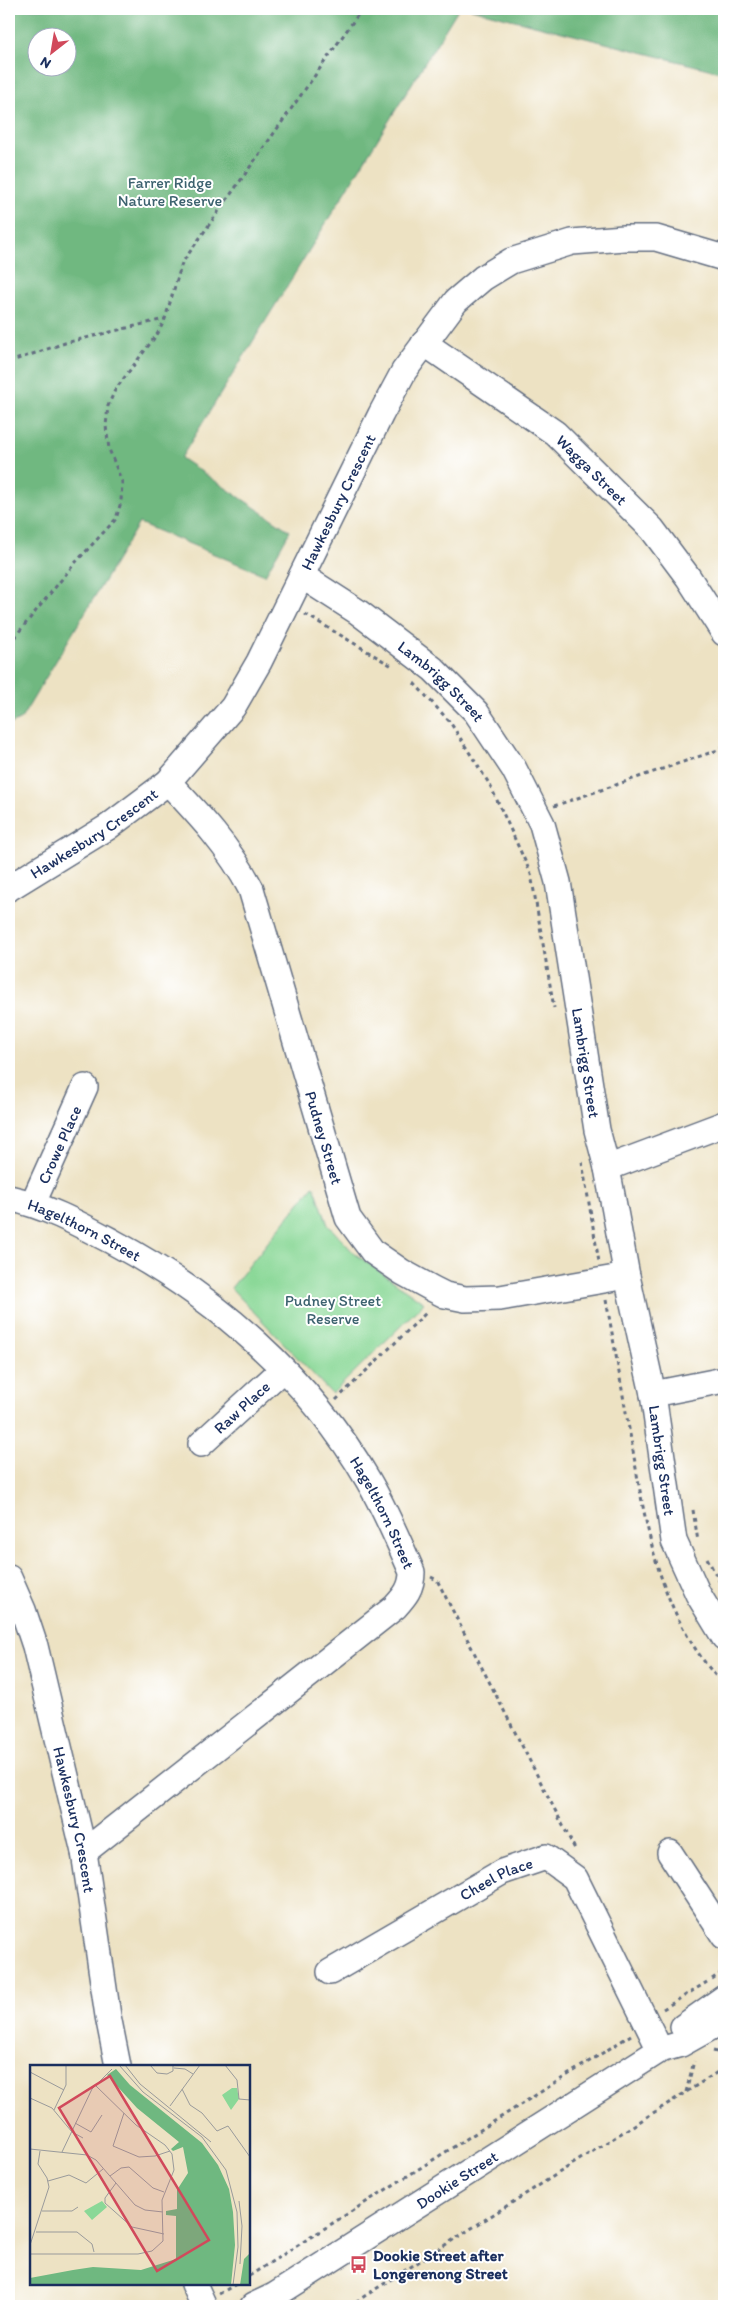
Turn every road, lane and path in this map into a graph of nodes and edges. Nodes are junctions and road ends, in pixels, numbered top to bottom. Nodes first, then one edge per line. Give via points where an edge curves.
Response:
1 (362, 9) edge
2 (724, 258) edge
3 (165, 319) junction
4 (424, 343) junction
5 (9, 362) edge
6 (302, 576) junction
7 (297, 619) dead end
8 (724, 633) edge
9 (9, 644) edge
10 (399, 671) dead end
11 (413, 682) dead end
12 (724, 748) edge
13 (168, 782) junction
14 (536, 812) junction
15 (507, 822) junction
16 (9, 888) edge
17 (555, 1010) dead end
18 (85, 1087) dead end
19 (724, 1124) edge
20 (580, 1155) dead end
21 (607, 1168) junction
22 (9, 1198) edge
23 (33, 1203) junction
24 (627, 1276) junction
25 (602, 1280) junction
26 (445, 1295) junction
27 (282, 1370) junction
28 (724, 1380) edge
29 (653, 1394) junction
30 (322, 1413) junction
31 (201, 1444) dead end
32 (9, 1578) edge
33 (724, 1637) edge
34 (724, 1685) edge
35 (84, 1852) junction
36 (670, 1853) dead end
37 (724, 1936) edge
38 (330, 1972) dead end
39 (724, 1998) edge
40 (724, 2020) edge
41 (647, 2021) junction
42 (660, 2050) junction
43 (709, 2052) dead end
44 (724, 2054) edge
45 (696, 2055) dead end
46 (118, 2065) edge
47 (724, 2068) edge
48 (686, 2092) junction
49 (250, 2275) edge
50 (194, 2285) edge
51 (204, 2306) edge
52 (253, 2306) edge
53 (348, 2306) edge

1 - 3 path via 182,263
2 - 4 street, Hawkesbury Crescent via 656,238 572,242 536,251 483,278 456,301
3 - 5 path
3 - 9 path via 115,390 108,406 109,448 122,482 116,519 75,563
4 - 6 street, Hawkesbury Crescent via 404,371 381,414
4 - 8 street, Wagga Street via 555,433 652,529
6 - 13 street, Hawkesbury Crescent via 233,707
6 - 14 street, Lambrigg Street via 358,612 433,669 476,712 514,769
7 - 10 path via 303,613
11 - 15 path via 450,722 490,785
12 - 14 path
13 - 16 street, Hawkesbury Crescent via 108,827
13 - 26 street, Pudney Street via 223,844 251,889 348,1218 372,1252
14 - 15 path
14 - 21 street, Lambrigg Street via 558,882 597,1130
15 - 17 path via 531,874
18 - 23 street, Crowe Place
19 - 21 street
20 - 25 path
21 - 24 street, Lambrigg Street
22 - 23 street, Hagelthorn Street
23 - 27 street, Hagelthorn Street via 141,1257 201,1296 232,1320
24 - 25 street, Pudney Street
24 - 29 street, Lambrigg Street
25 - 26 street, Pudney Street via 500,1298 465,1299
25 - 34 path via 647,1531 664,1590 691,1641
26 - 30 path
27 - 30 street, Hagelthorn Street
27 - 31 street, Raw Place
28 - 29 street
29 - 33 street, Lambrigg Street via 674,1541 698,1594
30 - 35 street, Hagelthorn Street via 370,1481 402,1550 412,1572 412,1583 406,1595 388,1613
32 - 35 street, Hawkesbury Crescent via 35,1646
35 - 46 street, Hawkesbury Crescent
36 - 37 street
38 - 41 street, Cheel Place via 502,1872 546,1857 575,1878
39 - 42 street, Dookie Street via 672,2034
40 - 42 street, Dookie Street via 680,2044
41 - 42 street, Cheel Place
41 - 49 path via 622,2042
42 - 52 street, Dookie Street via 274,2296
43 - 44 path
45 - 48 path
47 - 48 path
48 - 53 path
50 - 51 street

